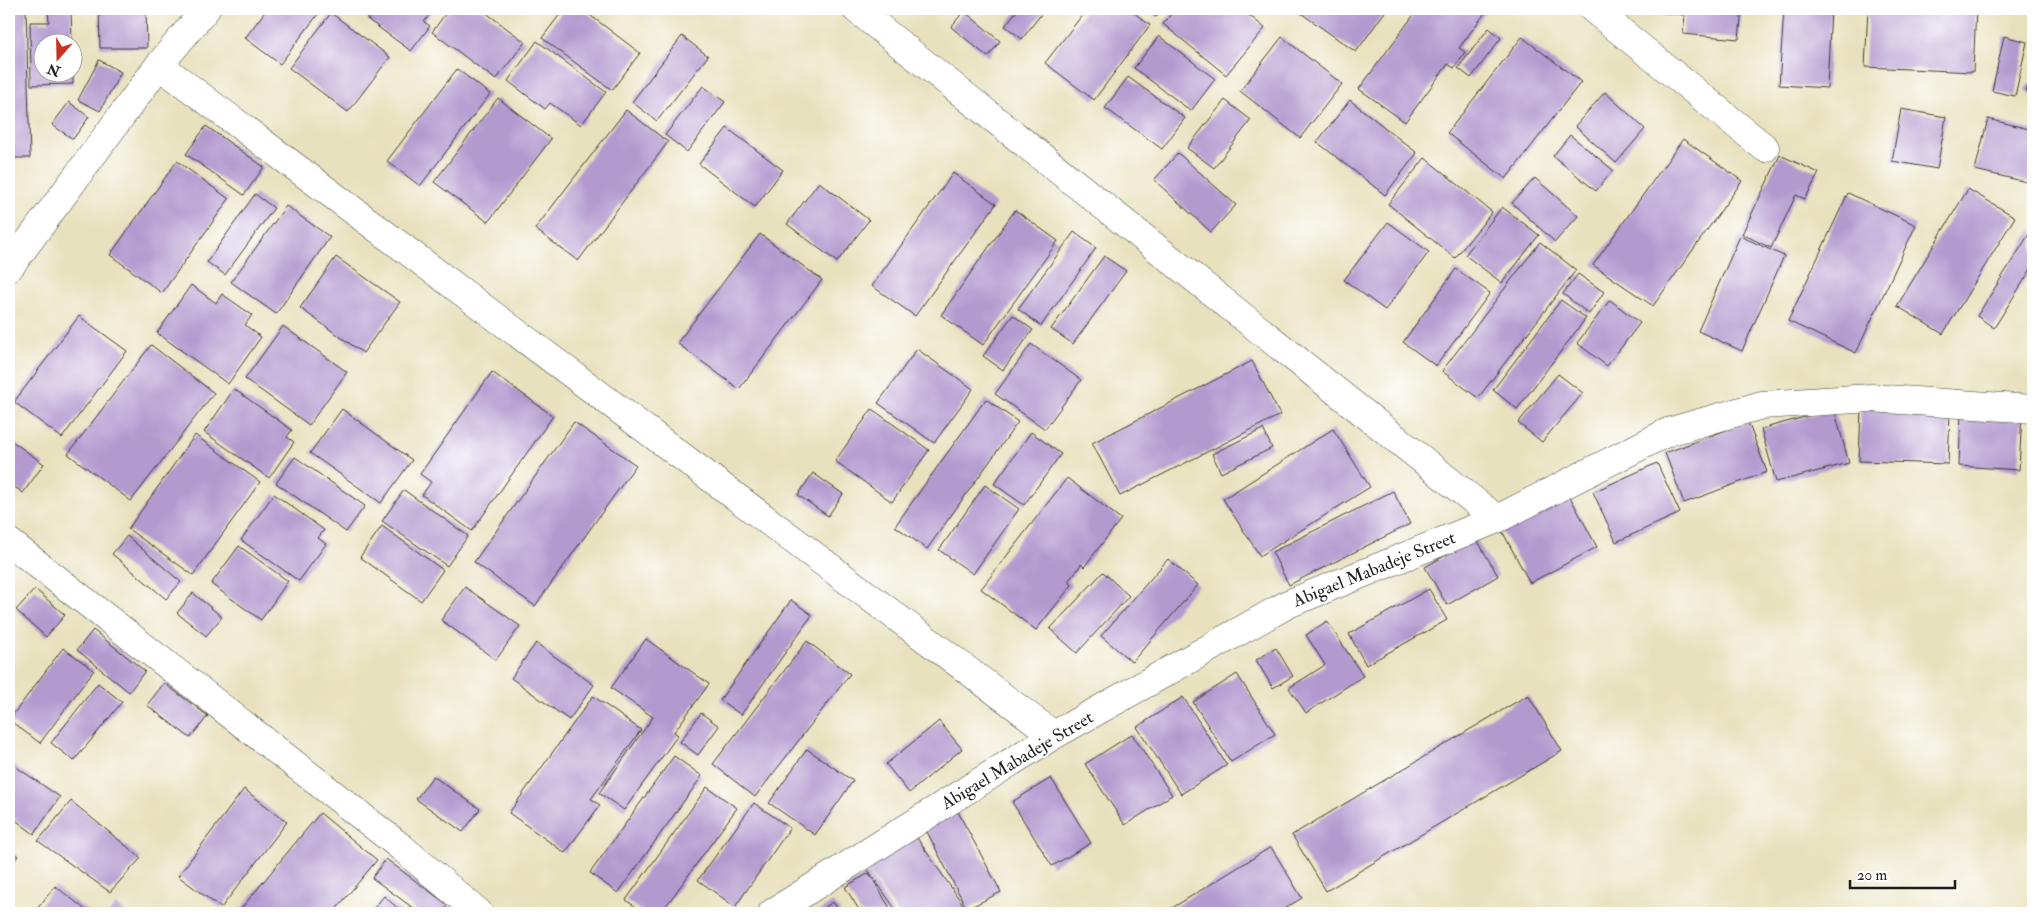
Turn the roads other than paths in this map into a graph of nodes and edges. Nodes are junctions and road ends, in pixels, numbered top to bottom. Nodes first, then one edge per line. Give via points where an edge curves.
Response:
1 (206, 9) edge
2 (856, 9) edge
3 (1593, 9) edge
4 (158, 65) junction
5 (1765, 148) dead end
6 (9, 268) edge
7 (2033, 409) edge
8 (1497, 519) junction
9 (9, 542) edge
10 (1054, 735) junction
11 (479, 913) edge
12 (772, 913) edge

1 - 4 street
2 - 8 street
3 - 5 street
4 - 6 street
4 - 10 street
7 - 8 street, Abigael Mabadeje Street via 1871,398 1762,405 1668,432
8 - 10 street, Abigael Mabadeje Street via 1288,604
9 - 11 street via 401,847
10 - 12 street, Abigael Mabadeje Street

